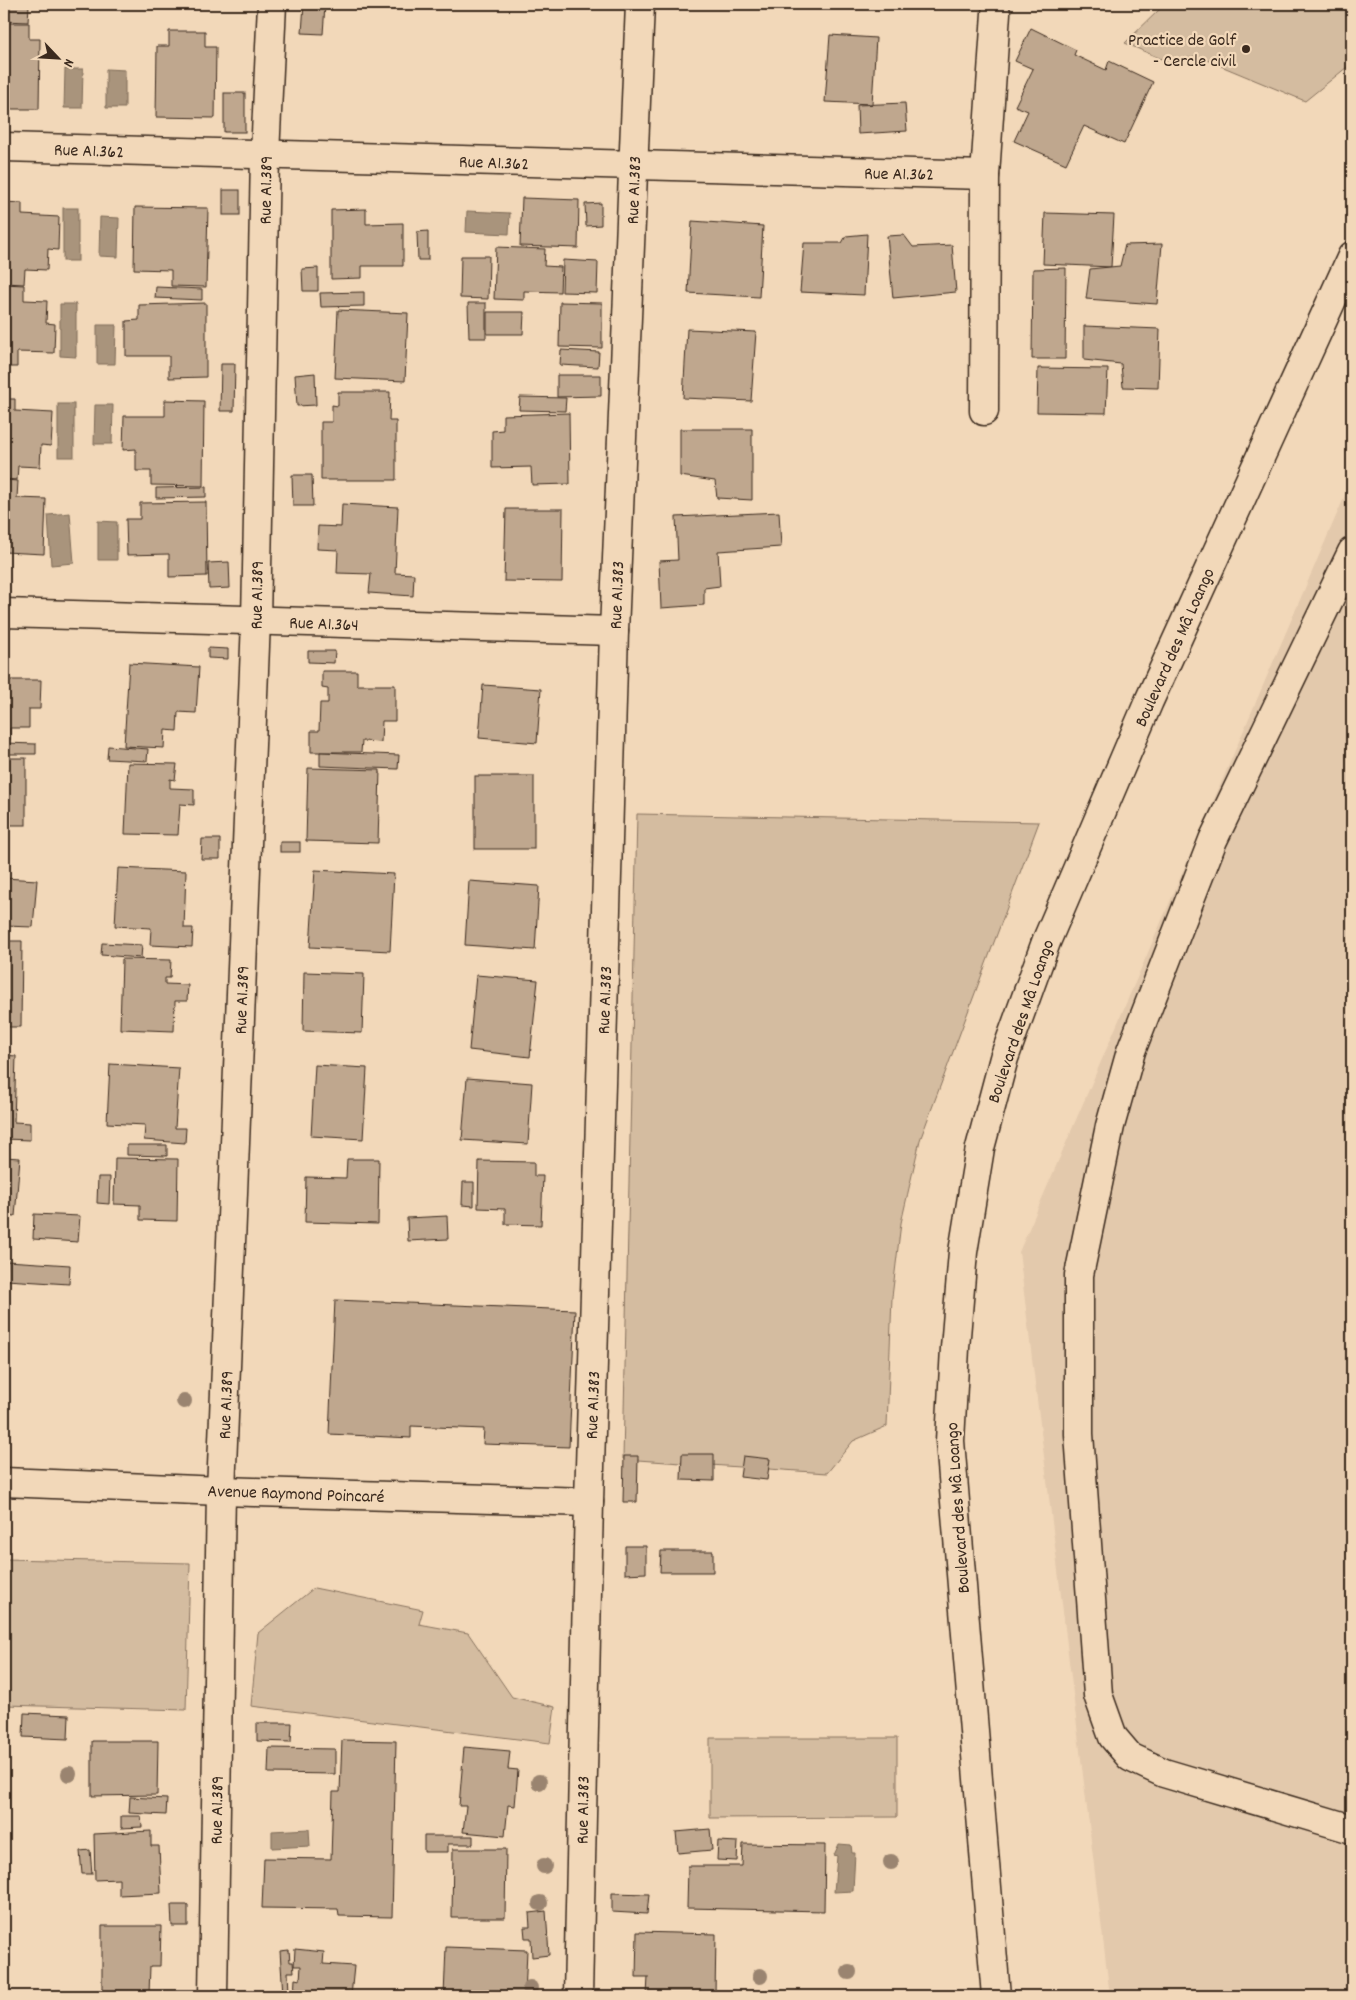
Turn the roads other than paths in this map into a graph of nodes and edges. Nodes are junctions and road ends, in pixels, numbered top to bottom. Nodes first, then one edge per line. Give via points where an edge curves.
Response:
1 (272, 4) edge
2 (640, 4) edge
3 (996, 13) dead end
4 (4, 147) edge
5 (265, 155) junction
6 (634, 167) junction
7 (985, 176) junction
8 (1352, 256) edge
9 (984, 410) dead end
10 (1352, 552) edge
11 (4, 613) edge
12 (256, 621) junction
13 (614, 631) junction
14 (4, 1482) edge
15 (221, 1491) junction
16 (589, 1502) junction
17 (1352, 1829) edge
18 (213, 1996) edge
19 (578, 1996) edge
20 (996, 1996) edge

1 - 5 street, Rue A1.389
2 - 6 street, Rue A1.383
3 - 7 street
4 - 5 street, Rue A1.362
5 - 6 street, Rue A1.362
5 - 12 street, Rue A1.389
6 - 7 street, Rue A1.362
6 - 13 street, Rue A1.383
7 - 9 street
8 - 20 street, Boulevard des Mâ Loango via 1149,700 1046,942 1004,1058 980,1148 963,1252 950,1441
10 - 17 street via 1213,840 1131,1051 1110,1126 1079,1275 1079,1434 1098,1695 1113,1738 1130,1757 1164,1773
11 - 12 street, Rue A1.364
12 - 13 street, Rue A1.364
12 - 15 street, Rue A1.389
13 - 16 street, Rue A1.383
14 - 15 street, Avenue Raymond Poincaré
15 - 16 street, Avenue Raymond Poincaré
15 - 18 street, Rue A1.389
16 - 19 street, Rue A1.383

